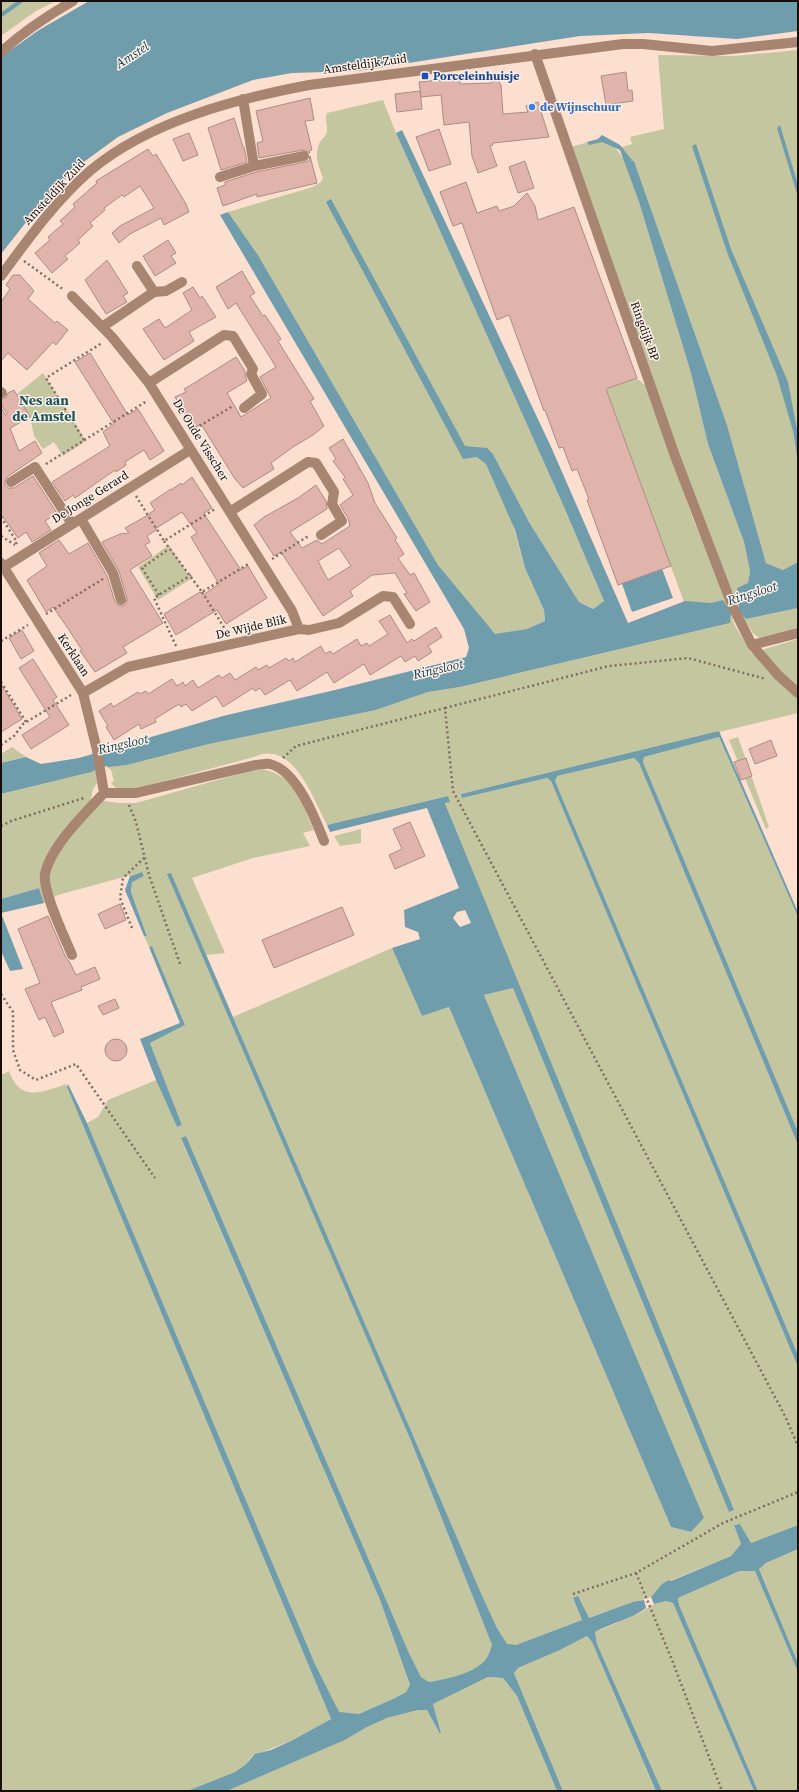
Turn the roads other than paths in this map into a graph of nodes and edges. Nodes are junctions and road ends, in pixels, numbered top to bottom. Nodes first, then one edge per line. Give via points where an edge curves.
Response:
1 (73, 1) edge
2 (798, 42) edge
3 (1, 52) edge
4 (535, 54) junction
5 (243, 99) junction
6 (304, 156) dead end
7 (254, 166) junction
8 (220, 177) dead end
9 (137, 266) dead end
10 (1, 276) edge
11 (182, 282) dead end
12 (154, 292) junction
13 (72, 296) road end
14 (102, 327) junction
15 (150, 383) junction
16 (244, 408) road end
17 (190, 450) junction
18 (11, 482) dead end
19 (228, 506) junction
20 (77, 521) junction
21 (321, 535) road end
22 (2, 565) edge
23 (121, 600) dead end
24 (410, 624) dead end
25 (299, 629) junction
26 (798, 634) edge
27 (752, 645) junction
28 (81, 691) junction
29 (798, 693) edge
30 (104, 793) junction
31 (324, 842) dead end
32 (72, 955) dead end

1 - 3 street via 43,18
2 - 4 street, Amsteldijk Zuid via 712,51 623,44
4 - 5 street, Amsteldijk Zuid via 309,85
4 - 27 street, Ringdijk BP via 675,456 732,605
5 - 7 street
5 - 10 street, Amsteldijk Zuid via 149,134 93,169 43,220
6 - 7 street
7 - 8 street
9 - 12 street
11 - 12 street via 166,291
12 - 14 street
13 - 14 street, De Oude Visscher
14 - 15 street, De Oude Visscher
15 - 16 street via 224,336 233,336 253,369 251,374 262,394
15 - 17 street, De Oude Visscher
17 - 19 street, De Oude Visscher
17 - 20 street, De Jonge Gerard
18 - 20 street via 35,466
19 - 21 street via 308,462 316,463 334,492 332,504 342,521
19 - 25 street, De Oude Visscher via 292,611
20 - 22 street, De Jonge Gerard via 23,555
20 - 23 street via 113,573
22 - 28 street, Kerklaan
24 - 25 street, De Wijde Blik via 393,597 383,596 339,623 309,630
25 - 28 street, De Wijde Blik via 128,667
26 - 27 street
27 - 29 street
28 - 30 street, Kerklaan via 97,750
30 - 31 street via 136,793 270,764 288,774 300,790
30 - 32 street via 73,825 53,856 45,875 48,897

